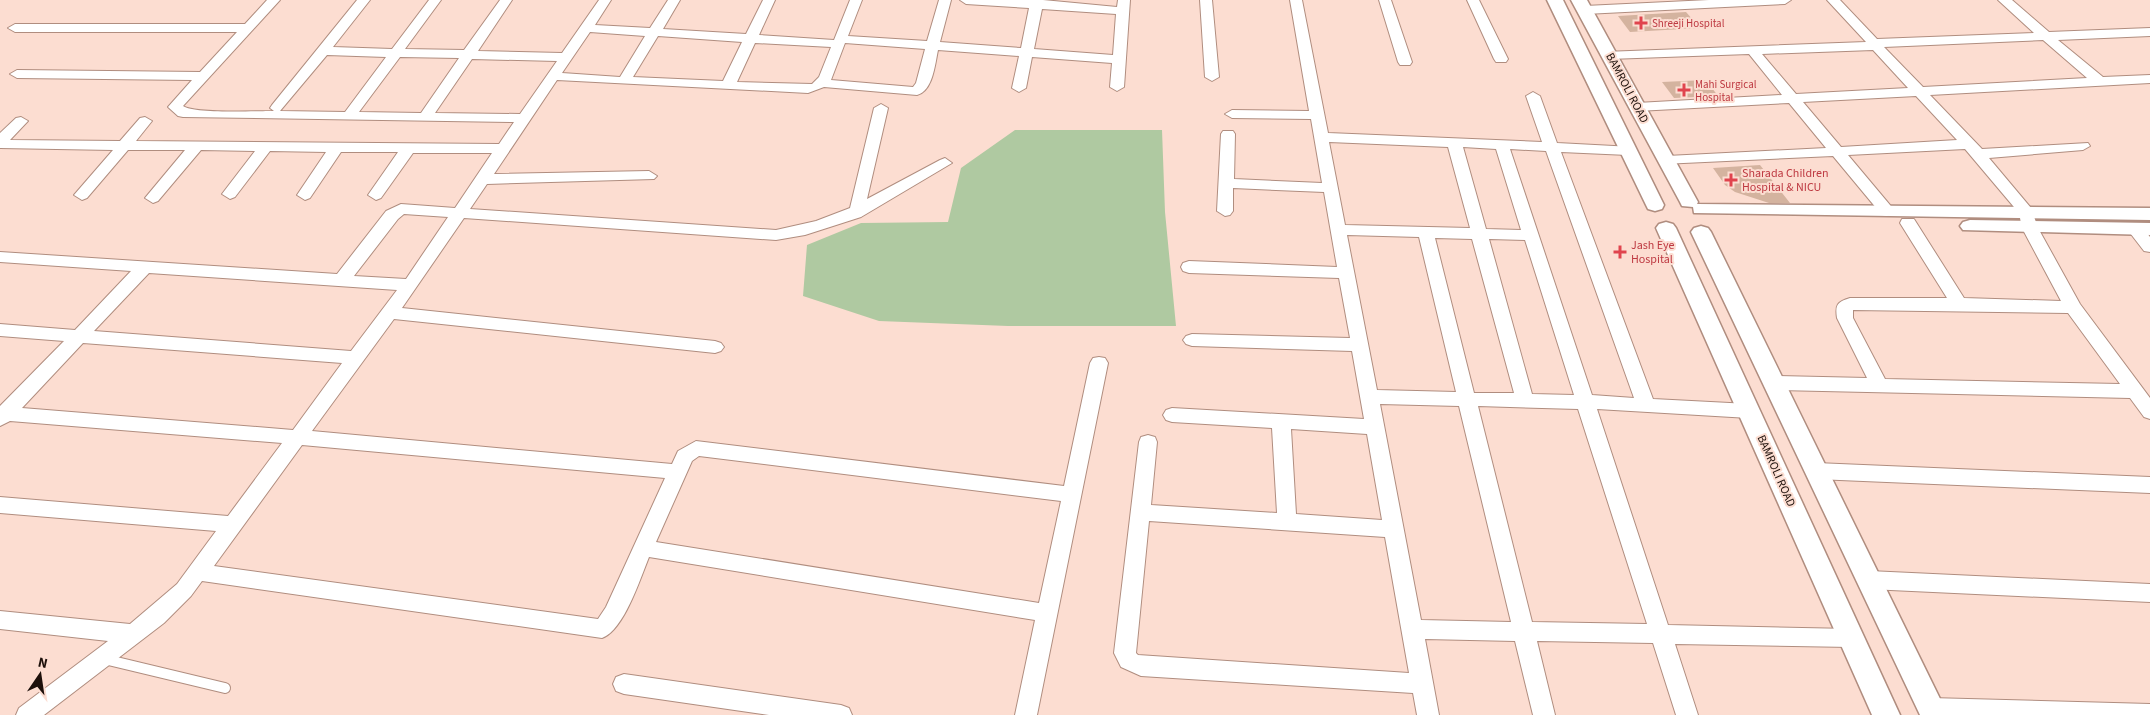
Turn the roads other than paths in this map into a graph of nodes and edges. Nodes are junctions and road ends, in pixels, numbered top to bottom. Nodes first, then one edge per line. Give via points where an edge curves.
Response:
1 (274, 0) edge
2 (364, 0) edge
3 (435, 0) edge
4 (506, 0) edge
5 (606, 0) edge
6 (674, 0) edge
7 (769, 0) edge
8 (851, 0) edge
9 (945, 0) edge
10 (966, 0) edge
11 (1206, 0) edge
12 (1296, 0) edge
13 (1385, 0) edge
14 (1473, 0) edge
15 (1554, 0) edge
16 (1785, 0) edge
17 (1833, 0) edge
18 (2004, 0) edge
19 (1037, 2) edge
20 (1668, 3) edge
21 (1124, 5) edge
22 (1582, 5) edge
23 (15, 28) dead end
24 (248, 28) junction
25 (586, 28) junction
26 (2150, 32) edge
27 (654, 33) junction
28 (2046, 36) junction
29 (751, 38) junction
30 (840, 42) junction
31 (1875, 44) junction
32 (932, 46) junction
33 (1752, 50) junction
34 (323, 51) junction
35 (1026, 52) junction
36 (395, 53) junction
37 (468, 54) junction
38 (1609, 55) junction
39 (566, 57) junction
40 (1119, 59) junction
41 (1501, 59) dead end
42 (1405, 62) dead end
43 (17, 74) dead end
44 (203, 76) junction
45 (552, 76) junction
46 (1212, 77) dead end
47 (2150, 79) edge
48 (624, 82) junction
49 (2100, 82) junction
50 (822, 83) junction
51 (728, 86) junction
52 (1117, 87) dead end
53 (1019, 88) dead end
54 (1919, 91) junction
55 (1533, 96) dead end
56 (1792, 98) junction
57 (1637, 107) junction
58 (278, 108) dead end
59 (881, 108) dead end
60 (1232, 114) dead end
61 (1319, 115) junction
62 (349, 116) junction
63 (425, 117) junction
64 (524, 118) junction
65 (21, 121) dead end
66 (145, 121) dead end
67 (1228, 134) dead end
68 (1323, 137) junction
69 (0, 142) edge
70 (1454, 143) junction
71 (126, 145) junction
72 (197, 146) junction
73 (266, 146) junction
74 (1502, 146) junction
75 (2084, 146) dead end
76 (338, 147) junction
77 (409, 148) junction
78 (1552, 148) junction
79 (502, 149) junction
80 (1974, 149) junction
81 (1628, 150) junction
82 (1836, 152) junction
83 (1667, 161) junction
84 (945, 163) dead end
85 (649, 176) dead end
86 (482, 179) junction
87 (1226, 183) junction
88 (1332, 188) junction
89 (230, 194) dead end
90 (82, 195) dead end
91 (305, 195) dead end
92 (376, 195) dead end
93 (153, 198) dead end
94 (1655, 205) junction
95 (1225, 210) dead end
96 (1887, 212) junction
97 (856, 213) junction
98 (457, 214) junction
99 (2150, 214) edge
100 (1700, 216) junction
101 (2028, 220) junction
102 (1908, 223) junction
103 (1666, 228) junction
104 (2143, 229) edge
105 (1340, 230) junction
106 (1426, 232) junction
107 (1479, 233) junction
108 (1531, 235) junction
109 (2150, 246) edge
110 (0, 257) edge
111 (1190, 266) dead end
112 (145, 267) junction
113 (1348, 273) junction
114 (342, 280) junction
115 (410, 285) junction
116 (1959, 304) junction
117 (2073, 307) junction
118 (389, 313) junction
119 (0, 330) edge
120 (79, 336) junction
121 (1192, 340) dead end
122 (1361, 345) junction
123 (715, 347) dead end
124 (356, 358) junction
125 (1099, 363) dead end
126 (1774, 383) junction
127 (1879, 385) junction
128 (2134, 391) junction
129 (1371, 398) junction
130 (1467, 398) junction
131 (1524, 400) junction
132 (1586, 402) junction
133 (1646, 405) junction
134 (1749, 411) junction
135 (2150, 412) edge
136 (2, 415) edge
137 (1172, 415) dead end
138 (1281, 421) junction
139 (1376, 427) junction
140 (296, 437) junction
141 (1148, 442) dead end
142 (1816, 471) junction
143 (678, 472) junction
144 (2150, 484) edge
145 (1072, 495) junction
146 (0, 505) edge
147 (1140, 512) junction
148 (1287, 522) junction
149 (231, 524) junction
150 (1394, 529) junction
151 (643, 548) junction
152 (197, 572) junction
153 (1869, 580) junction
154 (2150, 593) edge
155 (1047, 613) junction
156 (0, 620) edge
157 (1413, 629) junction
158 (1524, 631) junction
159 (1661, 633) junction
160 (133, 634) junction
161 (1851, 638) junction
162 (101, 658) junction
163 (624, 684) dead end
164 (1423, 684) junction
165 (225, 688) dead end
166 (1932, 712) edge
167 (2150, 714) edge
168 (27, 715) edge
169 (842, 715) edge
170 (1026, 715) edge
171 (1428, 715) edge
172 (1544, 715) edge
173 (1688, 715) edge
174 (1886, 715) edge

1 - 24 street
2 - 34 street
3 - 36 street
4 - 37 street
5 - 25 street
6 - 27 street
7 - 29 street
8 - 30 street
9 - 32 street
10 - 19 street
11 - 46 street
12 - 61 street
13 - 42 street
14 - 41 street
15 - 81 street, BAMROLI ROAD
16 - 20 street
17 - 31 street
18 - 28 street
19 - 21 street
19 - 35 street
20 - 22 street
21 - 40 street
22 - 38 street, BAMROLI ROAD
23 - 24 street
24 - 44 street
25 - 27 street
25 - 39 street
26 - 28 street
27 - 29 street
27 - 48 street
28 - 31 street
28 - 49 street
29 - 30 street
29 - 51 street
30 - 32 street
30 - 50 street
31 - 33 street
31 - 54 street
32 - 35 street
32 - 50 street via 923,83 917,91
33 - 38 street
33 - 56 street
34 - 36 street
34 - 58 street
35 - 40 street
35 - 53 street
36 - 37 street
36 - 62 street
37 - 39 street
37 - 63 street
38 - 57 street, BAMROLI ROAD
39 - 45 street
40 - 52 street
43 - 44 street
44 - 62 street via 175,107 183,113
45 - 48 street
45 - 64 street
47 - 49 street
48 - 51 street
49 - 54 street
50 - 51 street via 808,89
54 - 56 street
54 - 80 street
55 - 78 street
56 - 57 street
56 - 82 street
57 - 83 street, BAMROLI ROAD
59 - 97 street
60 - 61 street
61 - 68 street
62 - 63 street
63 - 64 street
64 - 79 street
65 - 69 street
66 - 71 street
67 - 87 street
68 - 70 street
68 - 88 street
69 - 71 street
70 - 74 street
70 - 107 street
71 - 72 street
71 - 90 street
72 - 73 street
72 - 93 street
73 - 76 street
73 - 89 street
74 - 78 street
74 - 108 street
75 - 80 street
76 - 77 street
76 - 91 street
77 - 79 street
77 - 92 street
78 - 81 street
78 - 133 street
79 - 86 street
80 - 82 street
80 - 101 street
81 - 94 street, BAMROLI ROAD
82 - 83 street
82 - 96 street
83 - 100 street, BAMROLI ROAD
84 - 97 street
85 - 86 street
86 - 98 street
87 - 88 street
87 - 95 street
88 - 105 street
94 - 100 street via 1669,199
94 - 103 street, BAMROLI ROAD via 1654,217
96 - 100 street
96 - 101 street
97 - 98 street via 776,235
98 - 114 street via 396,211
98 - 115 street
99 - 101 street
100 - 102 street
100 - 103 street via 1683,233
100 - 126 street, BAMROLI ROAD
101 - 102 street
101 - 104 street
101 - 117 street
102 - 116 street
103 - 134 street, BAMROLI ROAD
104 - 109 street
105 - 106 street
105 - 113 street
106 - 107 street
106 - 130 street
107 - 108 street
107 - 131 street
108 - 132 street
110 - 112 street
111 - 113 street
112 - 114 street
112 - 120 street
113 - 122 street
114 - 115 street
115 - 118 street
116 - 117 street
116 - 127 street via 1857,304 1844,307 1844,318
117 - 128 street
118 - 123 street
118 - 124 street
119 - 120 street
120 - 124 street
120 - 136 street
121 - 122 street
122 - 129 street
124 - 140 street
125 - 145 street
126 - 127 street
126 - 142 street, BAMROLI ROAD
127 - 128 street
128 - 135 street
129 - 130 street
129 - 139 street
130 - 131 street
130 - 158 street
131 - 132 street
132 - 133 street
132 - 159 street
133 - 134 street
134 - 161 street, BAMROLI ROAD
136 - 140 street
137 - 138 street
138 - 139 street
138 - 148 street
139 - 150 street
140 - 143 street
140 - 149 street
141 - 147 street
142 - 144 street
142 - 153 street, BAMROLI ROAD
143 - 145 street via 690,450 702,448
143 - 151 street
145 - 155 street
146 - 149 street
147 - 148 street
147 - 164 street via 1125,653 1133,664
148 - 150 street
149 - 152 street
150 - 157 street
151 - 152 street via 614,613 602,629
151 - 155 street
152 - 160 street via 172,602
153 - 154 street
153 - 166 street, BAMROLI ROAD
155 - 170 street
156 - 160 street
157 - 158 street
157 - 164 street
158 - 159 street
158 - 172 street
159 - 161 street
159 - 173 street
160 - 162 street
161 - 174 street, BAMROLI ROAD
162 - 165 lane
162 - 168 street
163 - 169 street
164 - 171 street
166 - 167 street

